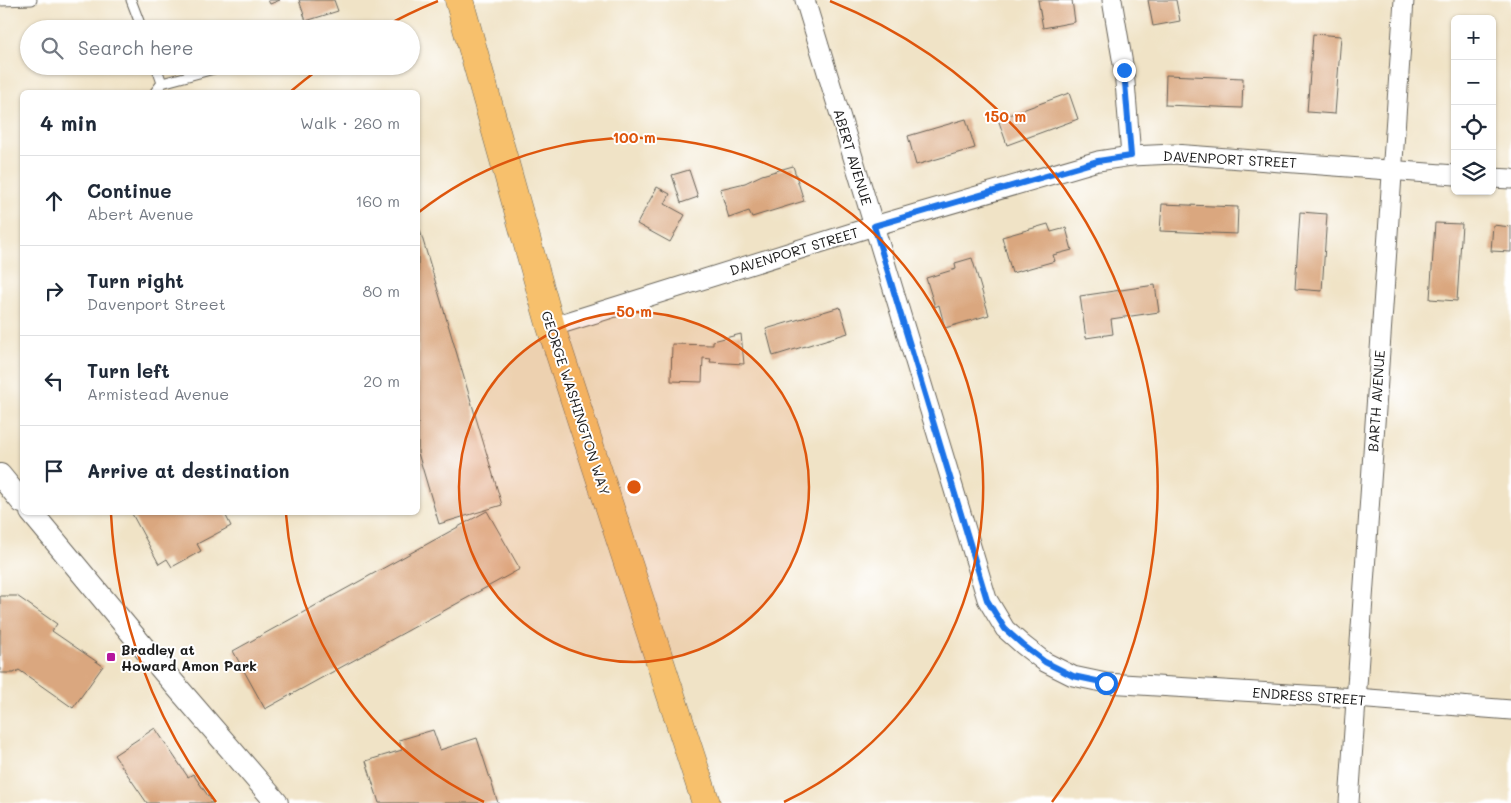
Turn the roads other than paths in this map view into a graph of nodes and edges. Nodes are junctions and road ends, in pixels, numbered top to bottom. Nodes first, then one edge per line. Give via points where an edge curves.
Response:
1 (32, 0) edge
2 (131, 0) edge
3 (459, 0) edge
4 (805, 0) edge
5 (1112, 0) edge
6 (1404, 0) edge
7 (0, 1) edge
8 (139, 20) edge
9 (159, 75) edge
10 (192, 75) edge
11 (162, 83) junction
12 (157, 90) edge
13 (1131, 156) junction
14 (1392, 170) junction
15 (1451, 175) edge
16 (1496, 178) edge
17 (1511, 179) edge
18 (874, 226) junction
19 (551, 327) junction
20 (0, 475) edge
21 (20, 500) edge
22 (33, 515) edge
23 (1106, 683) joint
24 (1356, 698) junction
25 (1511, 710) edge
26 (276, 803) edge
27 (706, 803) edge
28 (1349, 803) edge

1 - 7 lane
2 - 8 lane
3 - 19 main road, GEORGE WASHINGTON WAY
4 - 18 street, ABERT AVENUE
5 - 13 street via 1124,70
6 - 14 street, BARTH AVENUE
9 - 11 lane
10 - 11 lane
11 - 12 lane
13 - 14 street, DAVENPORT STREET via 1174,154
13 - 18 street, DAVENPORT STREET via 1098,161
14 - 15 street, DAVENPORT STREET
14 - 24 street, BARTH AVENUE
16 - 17 street
18 - 19 street, DAVENPORT STREET
18 - 23 street, ABERT AVENUE via 987,600 1005,629 1045,662 1073,676
19 - 27 main road, GEORGE WASHINGTON WAY
20 - 21 street
22 - 26 street
23 - 24 street, ENDRESS STREET
24 - 25 street, ENDRESS STREET
24 - 28 street, BARTH AVENUE

